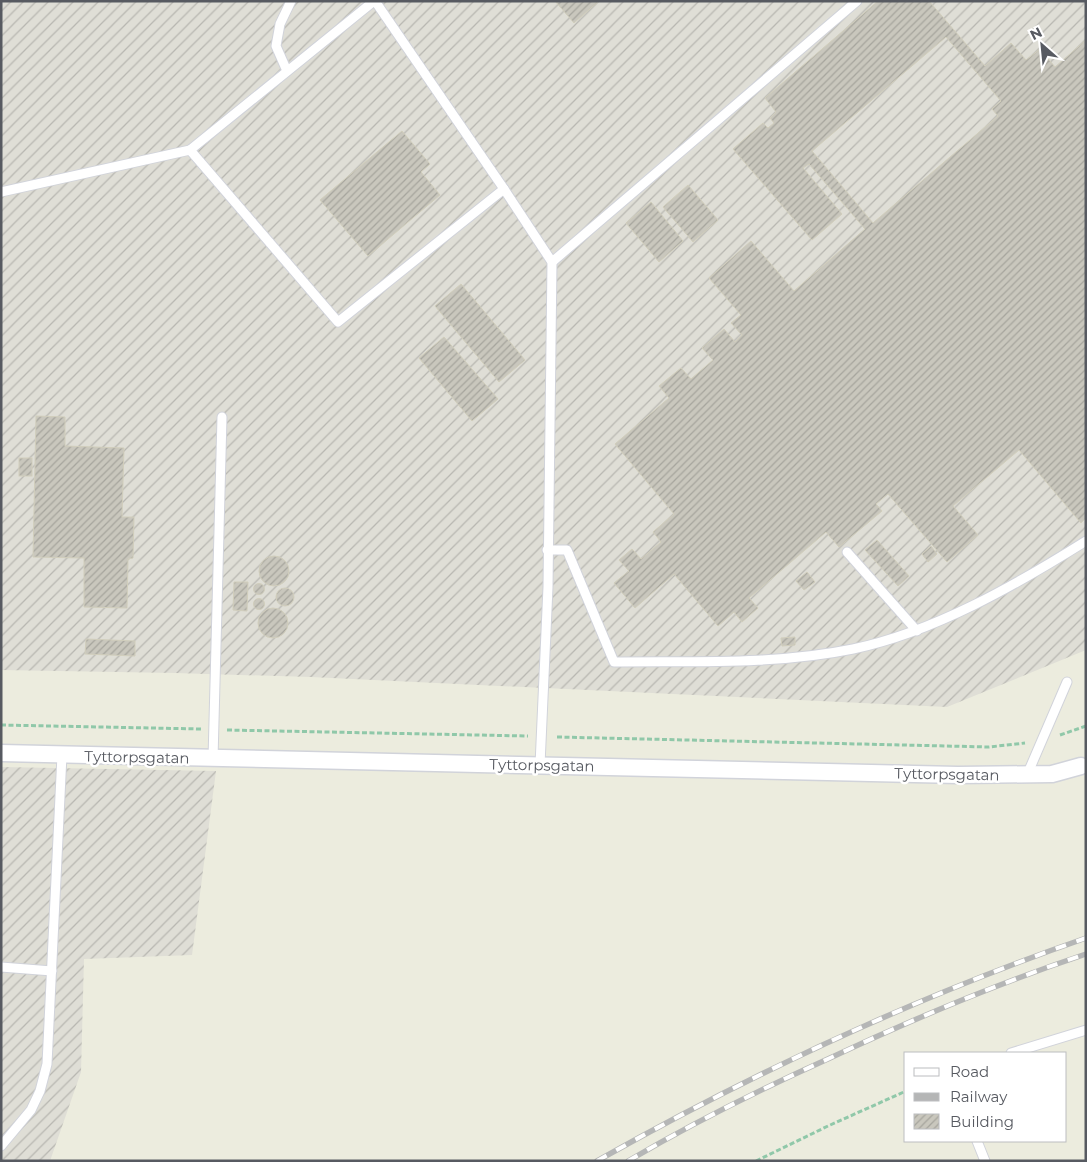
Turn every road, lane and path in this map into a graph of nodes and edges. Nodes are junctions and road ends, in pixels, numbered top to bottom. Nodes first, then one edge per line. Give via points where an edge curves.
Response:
1 (291, 1) edge
2 (374, 1) edge
3 (857, 1) edge
4 (287, 71) junction
5 (190, 150) junction
6 (504, 189) junction
7 (1, 192) edge
8 (552, 262) junction
9 (222, 418) dead end
10 (1086, 541) edge
11 (548, 550) junction
12 (847, 552) dead end
13 (916, 631) junction
14 (1067, 682) dead end
15 (1, 753) edge
16 (62, 755) junction
17 (213, 758) junction
18 (540, 765) junction
19 (1084, 765) edge
20 (1027, 775) junction
21 (1, 967) edge
22 (52, 971) junction
23 (1086, 1030) edge
24 (1014, 1052) edge
25 (904, 1092) edge
26 (977, 1142) edge
27 (1, 1146) edge
28 (756, 1161) edge
29 (985, 1161) edge

1 - 4 lane via 280,24 276,46
2 - 4 lane
2 - 6 lane
3 - 8 lane
4 - 5 lane
5 - 6 lane via 338,322
5 - 7 lane
6 - 8 lane
8 - 11 lane
9 - 17 lane
10 - 13 lane via 1037,571
11 - 13 lane via 567,550 614,662 787,658 853,649
11 - 18 lane
12 - 13 lane
14 - 20 lane
15 - 16 street, Tyttorpsgatan
16 - 17 street, Tyttorpsgatan
16 - 22 lane
17 - 18 street, Tyttorpsgatan
18 - 20 street, Tyttorpsgatan
19 - 20 street, Tyttorpsgatan via 1052,774
21 - 22 lane
22 - 27 lane via 47,1064 40,1091 31,1110
23 - 24 lane
25 - 28 path
26 - 29 lane

